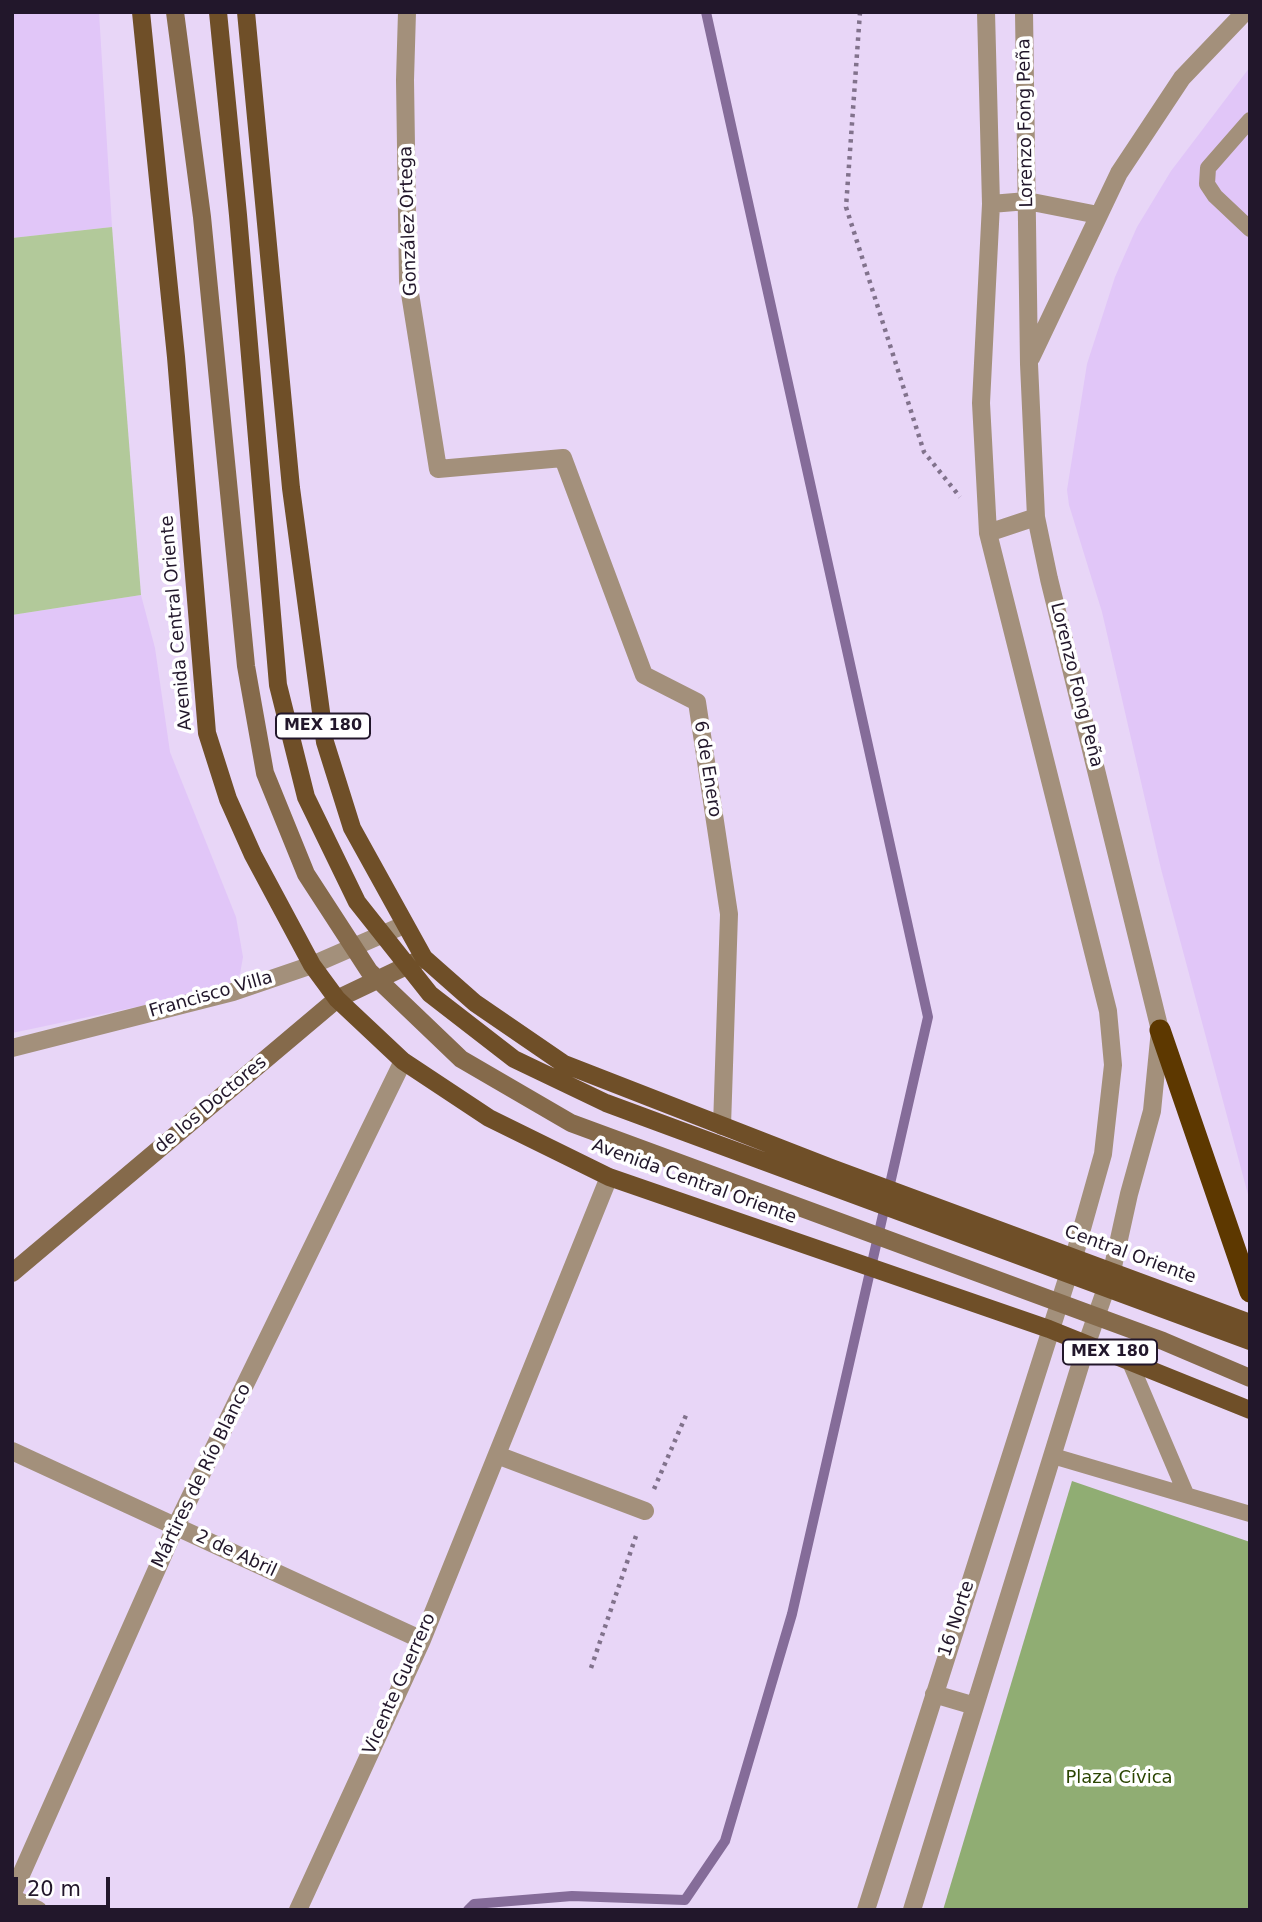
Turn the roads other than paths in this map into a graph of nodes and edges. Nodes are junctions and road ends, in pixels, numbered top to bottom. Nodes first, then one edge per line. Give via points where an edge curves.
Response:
1 (141, 12) edge
2 (175, 12) edge
3 (218, 12) edge
4 (246, 12) edge
5 (407, 12) edge
6 (986, 12) edge
7 (1024, 12) edge
8 (1245, 12) edge
9 (1250, 120) edge
10 (1027, 201) junction
11 (991, 204) junction
12 (1098, 215) junction
13 (1250, 229) edge
14 (1028, 364) junction
15 (438, 469) joint
16 (1036, 517) junction
17 (988, 533) junction
18 (404, 925) junction
19 (424, 958) junction
20 (312, 965) junction
21 (337, 999) junction
22 (1160, 1030) junction
23 (12, 1048) edge
24 (403, 1061) junction
25 (722, 1126) junction
26 (609, 1177) junction
27 (1074, 1257) junction
28 (1112, 1271) junction
29 (12, 1273) edge
30 (1250, 1292) edge
31 (1250, 1323) edge
32 (1049, 1329) junction
33 (1250, 1341) edge
34 (1087, 1343) junction
35 (1129, 1360) junction
36 (1250, 1378) edge
37 (1250, 1410) edge
38 (12, 1451) edge
39 (497, 1455) junction
40 (1052, 1456) junction
41 (1186, 1494) junction
42 (645, 1510) road end
43 (1250, 1514) edge
44 (176, 1526) junction
45 (422, 1640) junction
46 (934, 1694) junction
47 (975, 1706) junction
48 (12, 1897) edge
49 (38, 1910) edge
50 (298, 1910) edge
51 (866, 1910) edge
52 (912, 1910) edge

1 - 20 main road, Avenida Central Oriente / MEX 180 via 207,733 228,799 253,855
2 - 36 main road via 202,217 246,666 264,773 306,874 369,971 461,1059 570,1123 1163,1341
3 - 33 main road via 278,685 306,797 357,902 430,994 514,1059 606,1103
4 - 18 main road, MEX 180 via 291,488 325,742 352,828
5 - 15 street, González Ortega via 408,281
6 - 11 street, Lorenzo Fong Peña
7 - 10 street, Lorenzo Fong Peña
8 - 12 street via 1182,78 1119,173
9 - 13 lane via 1208,167 1207,184
10 - 11 street
10 - 12 street
10 - 14 street, Lorenzo Fong Peña
11 - 17 street, Lorenzo Fong Peña via 981,403
12 - 14 street
14 - 16 street, Lorenzo Fong Peña
15 - 25 street, 6 de Enero via 564,457 644,675 697,702 729,914
16 - 17 street
16 - 22 street, Lorenzo Fong Peña
17 - 27 street, Lorenzo Fong Peña via 1108,1011 1113,1065 1103,1154
18 - 19 main road, MEX 180
18 - 20 street, Francisco Villa
19 - 21 main road, de los Doctores
19 - 25 main road, MEX 180 via 475,1003 564,1064
20 - 21 main road, Avenida Central Oriente / MEX 180
20 - 23 street, Francisco Villa via 233,992
21 - 24 main road, Avenida Central Oriente / MEX 180
21 - 29 main road, de los Doctores
22 - 28 street, Lorenzo Fong Peña via 1152,1111
22 - 30 highway
24 - 26 main road, Avenida Central Oriente / MEX 180 via 489,1118
24 - 44 street, Mártires de Río Blanco
25 - 27 main road, Central Oriente / MEX 180
26 - 32 main road, Avenida Central Oriente / MEX 180
26 - 39 street, Vicente Guerrero
27 - 28 main road, Central Oriente / MEX 180
27 - 32 street, Lorenzo Fong Peña
28 - 31 main road, Central Oriente / MEX 180
28 - 34 street, Lorenzo Fong Peña
32 - 34 main road, MEX 180
32 - 46 street, 16 Norte
34 - 35 main road, MEX 180
34 - 40 street
35 - 37 main road, MEX 180
35 - 41 lane
38 - 44 street, 2 de Abril
39 - 42 street
39 - 45 street, Vicente Guerrero
40 - 41 lane
40 - 47 street
41 - 43 lane
44 - 45 street, 2 de Abril
44 - 48 street, Mártires de Río Blanco
45 - 50 street, Vicente Guerrero
46 - 47 street
46 - 51 street, 16 Norte
47 - 52 street
48 - 49 street

